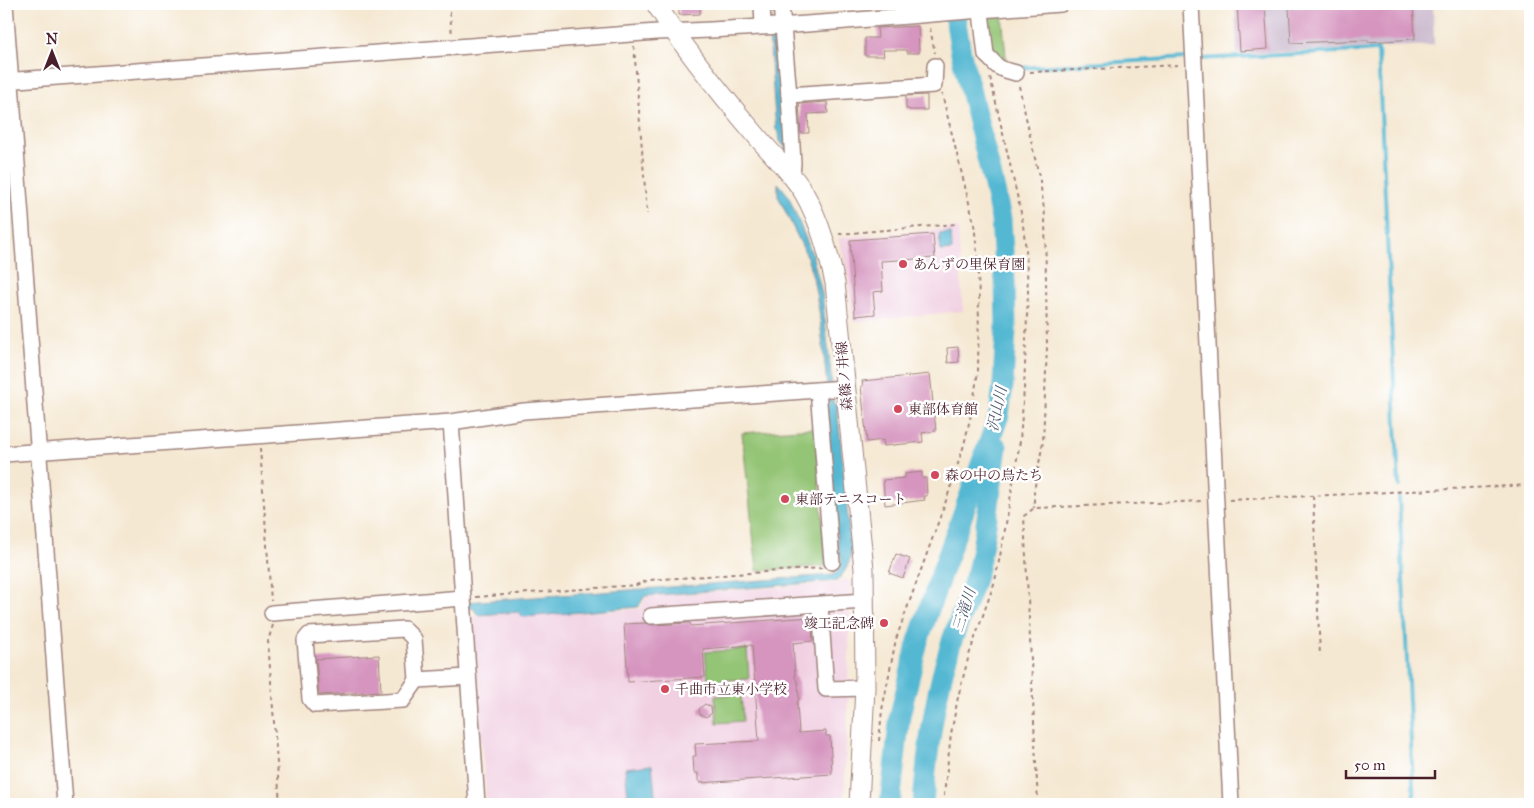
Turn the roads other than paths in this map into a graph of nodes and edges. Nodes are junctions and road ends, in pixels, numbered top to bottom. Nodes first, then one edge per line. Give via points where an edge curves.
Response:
1 (5, 4) edge
2 (656, 4) edge
3 (762, 4) edge
4 (781, 4) edge
5 (1061, 4) edge
6 (1191, 4) edge
7 (979, 8) edge
8 (782, 25) junction
9 (764, 26) junction
10 (674, 31) junction
11 (935, 66) road end
12 (1016, 73) road end
13 (7, 80) edge
14 (789, 95) junction
15 (792, 176) junction
16 (845, 388) junction
17 (818, 390) junction
18 (451, 422) junction
19 (39, 452) junction
20 (4, 454) edge
21 (832, 562) road end
22 (463, 598) junction
23 (864, 600) junction
24 (820, 605) junction
25 (272, 613) dead end
26 (651, 616) dead end
27 (468, 677) junction
28 (417, 680) junction
29 (864, 688) junction
30 (65, 804) edge
31 (477, 804) edge
32 (859, 804) edge
33 (1230, 804) edge

1 - 13 street
2 - 10 main road, 森篠ノ井線
3 - 9 street
4 - 8 street
5 - 7 street
6 - 33 street
7 - 8 street
7 - 12 street via 986,55 997,66
8 - 9 street
8 - 14 street
9 - 10 street
10 - 13 street
10 - 15 main road, 森篠ノ井線 via 735,110
11 - 14 street via 938,90
13 - 19 street
14 - 15 street
15 - 16 main road, 森篠ノ井線 via 824,237 835,283
16 - 17 street
16 - 23 main road, 森篠ノ井線 via 864,569
17 - 18 street via 524,411
17 - 21 street
18 - 19 street
18 - 22 street
19 - 20 street
19 - 30 street
22 - 25 street
22 - 27 street
23 - 24 street
23 - 29 main road, 森篠ノ井線
24 - 26 street
24 - 29 street via 826,689
27 - 28 street
27 - 31 street
28 - 28 street via 414,639 404,629 309,635 305,640 310,699 315,705 402,700
29 - 32 main road, 森篠ノ井線

